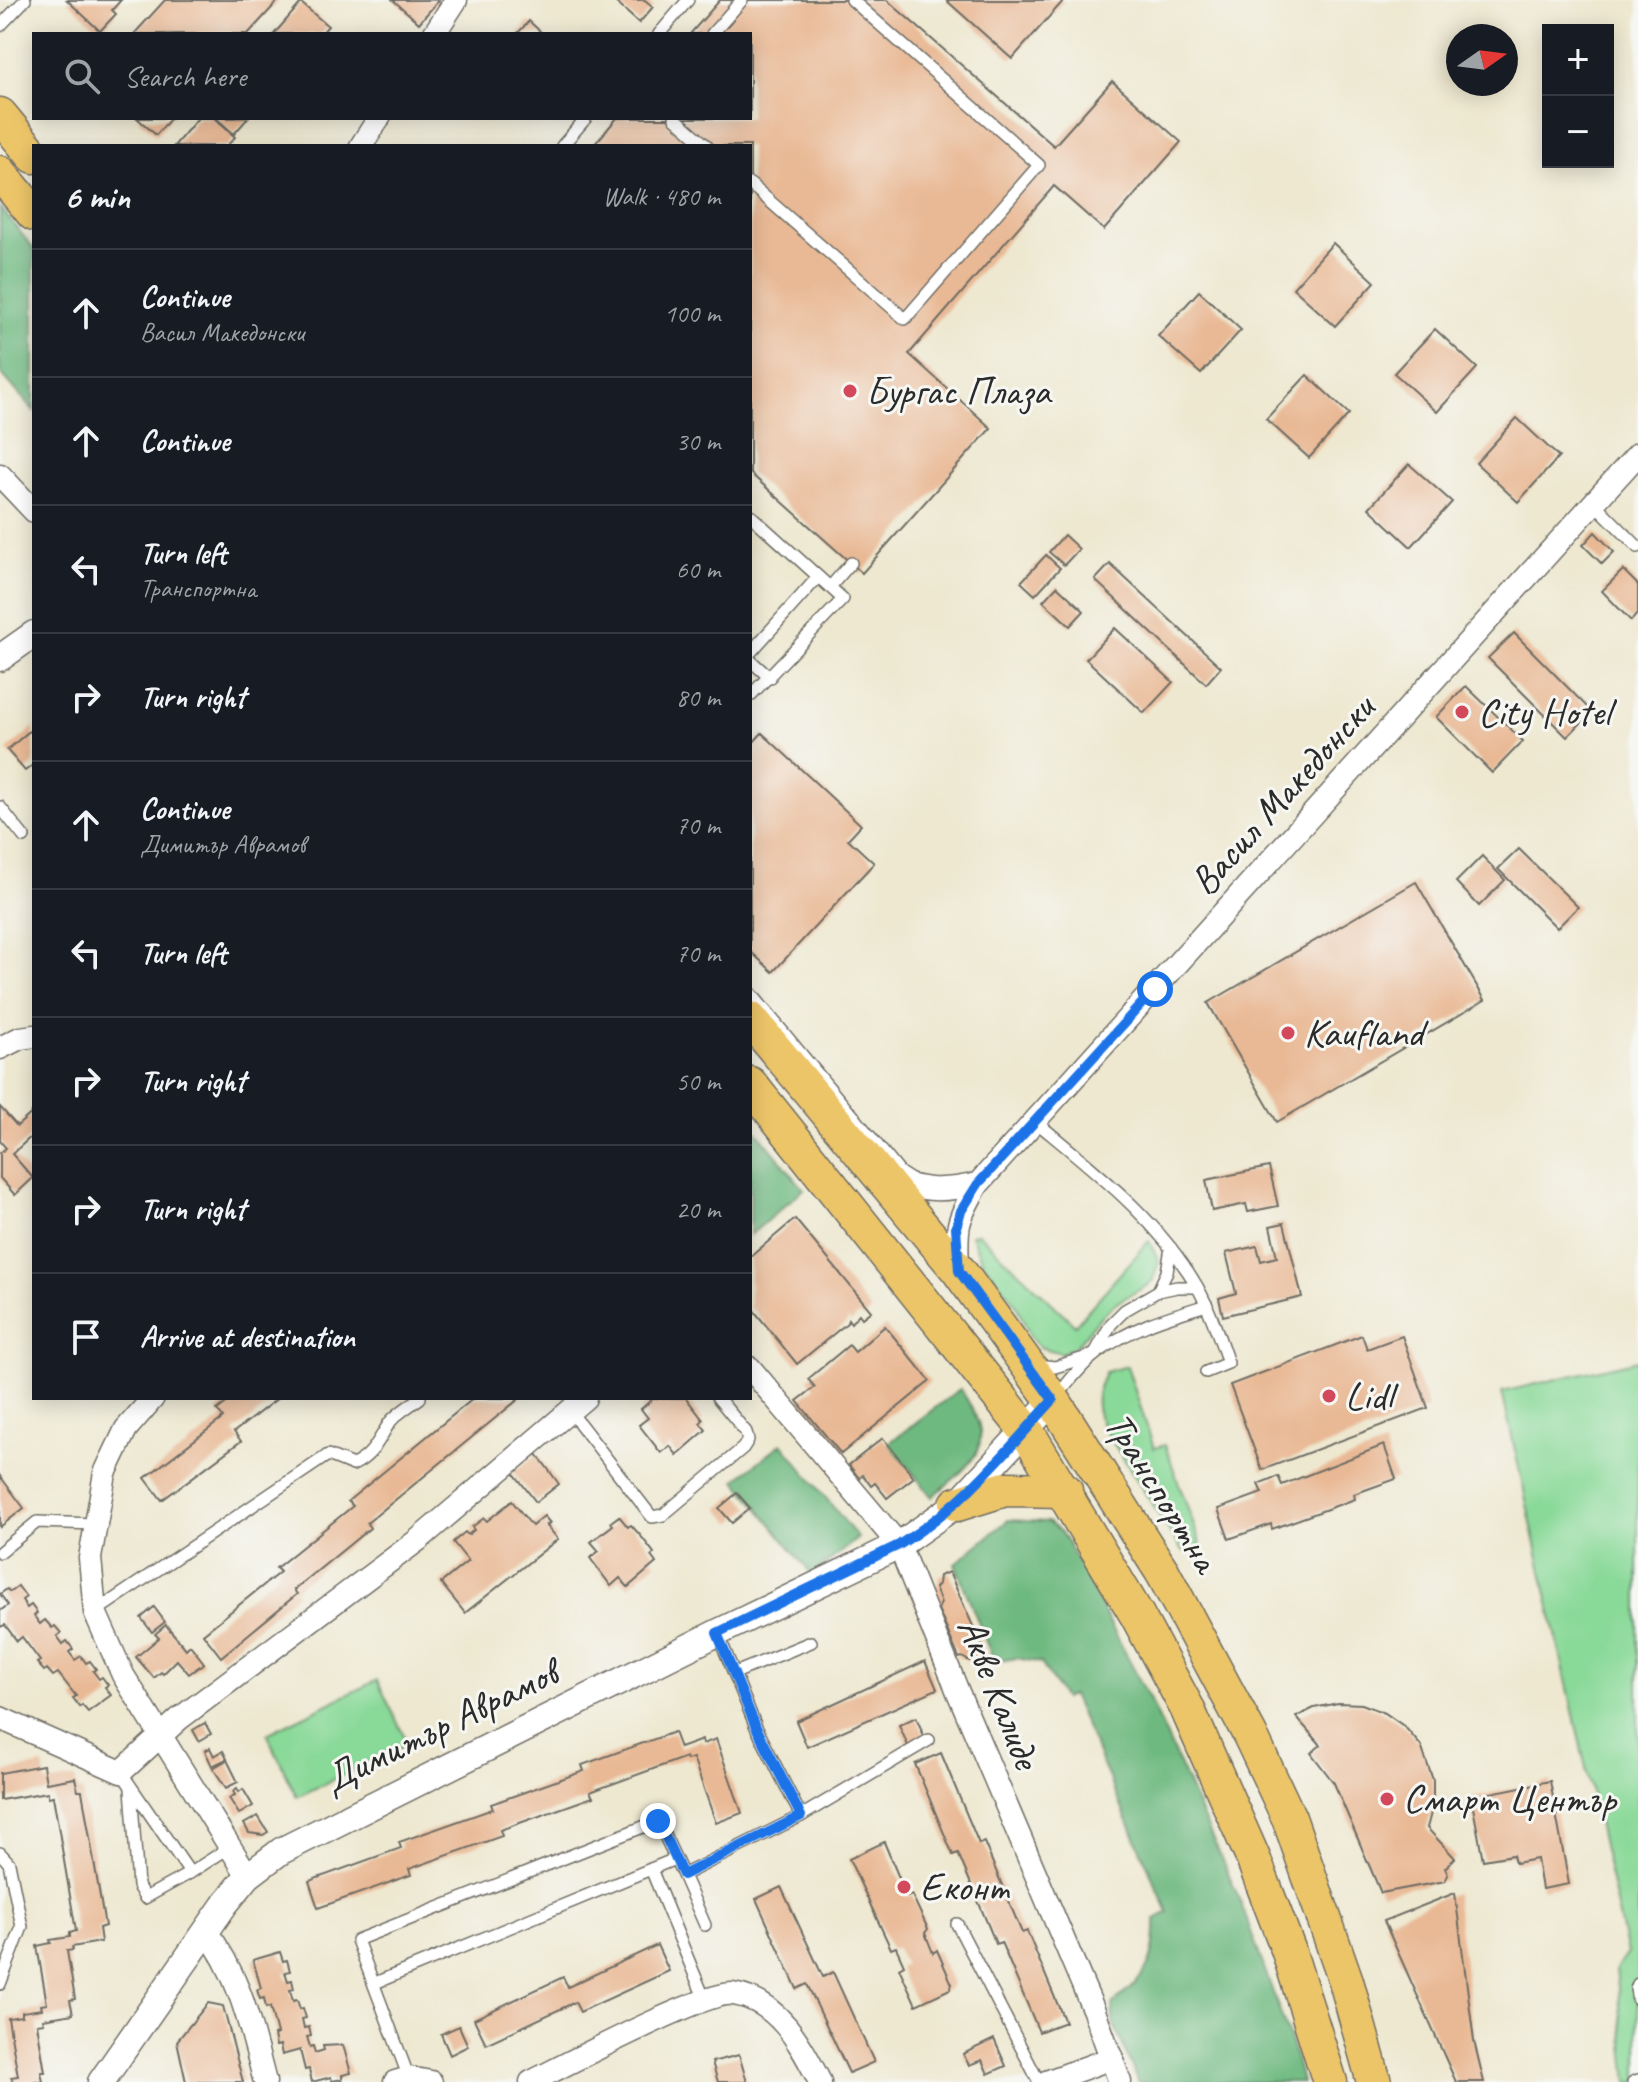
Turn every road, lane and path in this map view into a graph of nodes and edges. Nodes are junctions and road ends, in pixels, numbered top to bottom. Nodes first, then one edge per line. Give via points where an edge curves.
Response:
1 (25, 0) edge
2 (456, 0) edge
3 (688, 0) edge
4 (742, 0) edge
5 (852, 0) edge
6 (0, 26) edge
7 (435, 32) edge
8 (661, 32) edge
9 (714, 32) edge
10 (0, 115) edge
11 (378, 120) edge
12 (584, 120) edge
13 (677, 120) edge
14 (362, 144) edge
15 (564, 144) edge
16 (705, 144) edge
17 (32, 154) edge
18 (0, 173) edge
19 (752, 186) edge
20 (32, 212) edge
21 (1638, 454) edge
22 (0, 475) edge
23 (1594, 503) junction
24 (32, 509) edge
25 (752, 517) edge
26 (1638, 547) edge
27 (851, 563) dead end
28 (818, 577) junction
29 (830, 587) junction
30 (32, 635) edge
31 (752, 651) edge
32 (0, 658) edge
33 (752, 662) edge
34 (770, 678) junction
35 (752, 694) edge
36 (0, 807) edge
37 (24, 837) dead end
38 (752, 995) edge
39 (752, 1021) edge
40 (32, 1036) edge
41 (0, 1048) edge
42 (752, 1087) edge
43 (1035, 1121) junction
44 (852, 1127) junction
45 (883, 1178) junction
46 (978, 1184) junction
47 (924, 1190) junction
48 (1171, 1248) junction
49 (959, 1271) junction
50 (1197, 1287) junction
51 (1158, 1291) junction
52 (1207, 1305) junction
53 (1094, 1355) junction
54 (1026, 1364) junction
55 (752, 1370) edge
56 (1206, 1372) dead end
57 (151, 1400) edge
58 (417, 1400) edge
59 (720, 1400) edge
60 (1053, 1400) junction
61 (578, 1404) edge
62 (1026, 1430) junction
63 (1065, 1490) junction
64 (957, 1504) junction
65 (95, 1524) junction
66 (899, 1545) junction
67 (0, 1552) edge
68 (95, 1612) junction
69 (717, 1633) junction
70 (811, 1642) dead end
71 (735, 1673) junction
72 (0, 1718) edge
73 (161, 1735) junction
74 (929, 1740) dead end
75 (126, 1779) junction
76 (801, 1816) junction
77 (230, 1847) junction
78 (0, 1853) edge
79 (675, 1859) junction
80 (651, 1869) junction
81 (190, 1873) junction
82 (683, 1875) junction
83 (248, 1876) junction
84 (957, 1924) dead end
85 (705, 1925) dead end
86 (205, 1930) junction
87 (375, 1983) junction
88 (0, 1984) edge
89 (1638, 1984) edge
90 (705, 2000) junction
91 (1638, 2000) edge
92 (1112, 2058) junction
93 (402, 2080) edge
94 (101, 2082) edge
95 (265, 2082) edge
96 (431, 2082) edge
97 (531, 2082) edge
98 (820, 2082) edge
99 (1039, 2082) edge
100 (1046, 2082) edge
101 (1120, 2082) edge
102 (1330, 2082) edge
103 (1374, 2082) edge

1 - 6 lane
2 - 7 street
3 - 8 lane
4 - 9 lane
5 - 19 lane via 1039,165 905,319
10 - 17 main road
11 - 14 street
12 - 15 lane
13 - 16 lane
18 - 20 main road
21 - 23 street, Васил Македонски
22 - 24 street
23 - 26 lane
23 - 43 street, Васил Македонски
25 - 28 lane
27 - 29 lane
28 - 29 lane
28 - 31 lane
29 - 34 lane via 843,599
30 - 32 street
33 - 34 lane
34 - 35 lane
36 - 37 lane
38 - 44 lane
39 - 44 main road, Транспортна
40 - 41 street
42 - 62 main road, Транспортна
43 - 46 street, Васил Македонски
43 - 48 lane via 1128,1201
44 - 45 main road, Транспортна
44 - 47 lane
45 - 47 street
45 - 49 main road, Транспортна
46 - 47 street
46 - 49 street via 956,1227
48 - 50 lane
48 - 51 lane
49 - 54 main road, Транспортна
50 - 51 lane
50 - 52 lane
51 - 53 lane via 1125,1310
52 - 53 lane via 1151,1322
52 - 56 lane via 1228,1363
53 - 54 lane via 1055,1367
53 - 60 lane
54 - 60 main road, Транспортна
55 - 66 street, Акве Калиде
57 - 65 street via 126,1429 105,1473
58 - 68 lane via 392,1420 367,1458 353,1465 328,1455
59 - 61 lane via 748,1440 663,1515 652,1517
60 - 62 street, Димитър Аврамов
60 - 103 main road, Транспортна via 1163,1573 1289,1818 1346,1981
61 - 73 street via 418,1540
62 - 63 main road, Транспортна
62 - 64 street, Димитър Аврамов
63 - 64 main road via 1005,1489
63 - 102 main road, Транспортна via 1187,1708 1225,1790 1288,1949
64 - 66 street, Димитър Аврамов
65 - 67 lane via 37,1522
65 - 68 street via 90,1558
66 - 69 street, Димитър Аврамов
66 - 92 street, Акве Калиде
68 - 73 street via 123,1675
69 - 71 lane
69 - 83 street, Димитър Аврамов via 293,1845
70 - 71 lane
71 - 76 lane
72 - 75 street
73 - 75 street
73 - 77 street
74 - 76 lane
75 - 81 lane
75 - 81 lane via 138,1886 145,1898
76 - 82 lane
77 - 81 lane
77 - 83 street
78 - 88 lane via 9,1863 22,1927
79 - 80 lane
79 - 82 lane
79 - 87 lane via 658,1821 357,1940
80 - 87 lane
80 - 90 lane
82 - 85 lane
83 - 86 street, Димитър Аврамов
84 - 99 lane
86 - 94 street, Димитър Аврамов
86 - 95 street via 224,1955 246,2009
87 - 93 lane
89 - 91 lane
90 - 97 street
90 - 98 street via 731,1993 764,2006 783,2020
92 - 100 street
92 - 101 street, Акве Калиде
93 - 96 street

